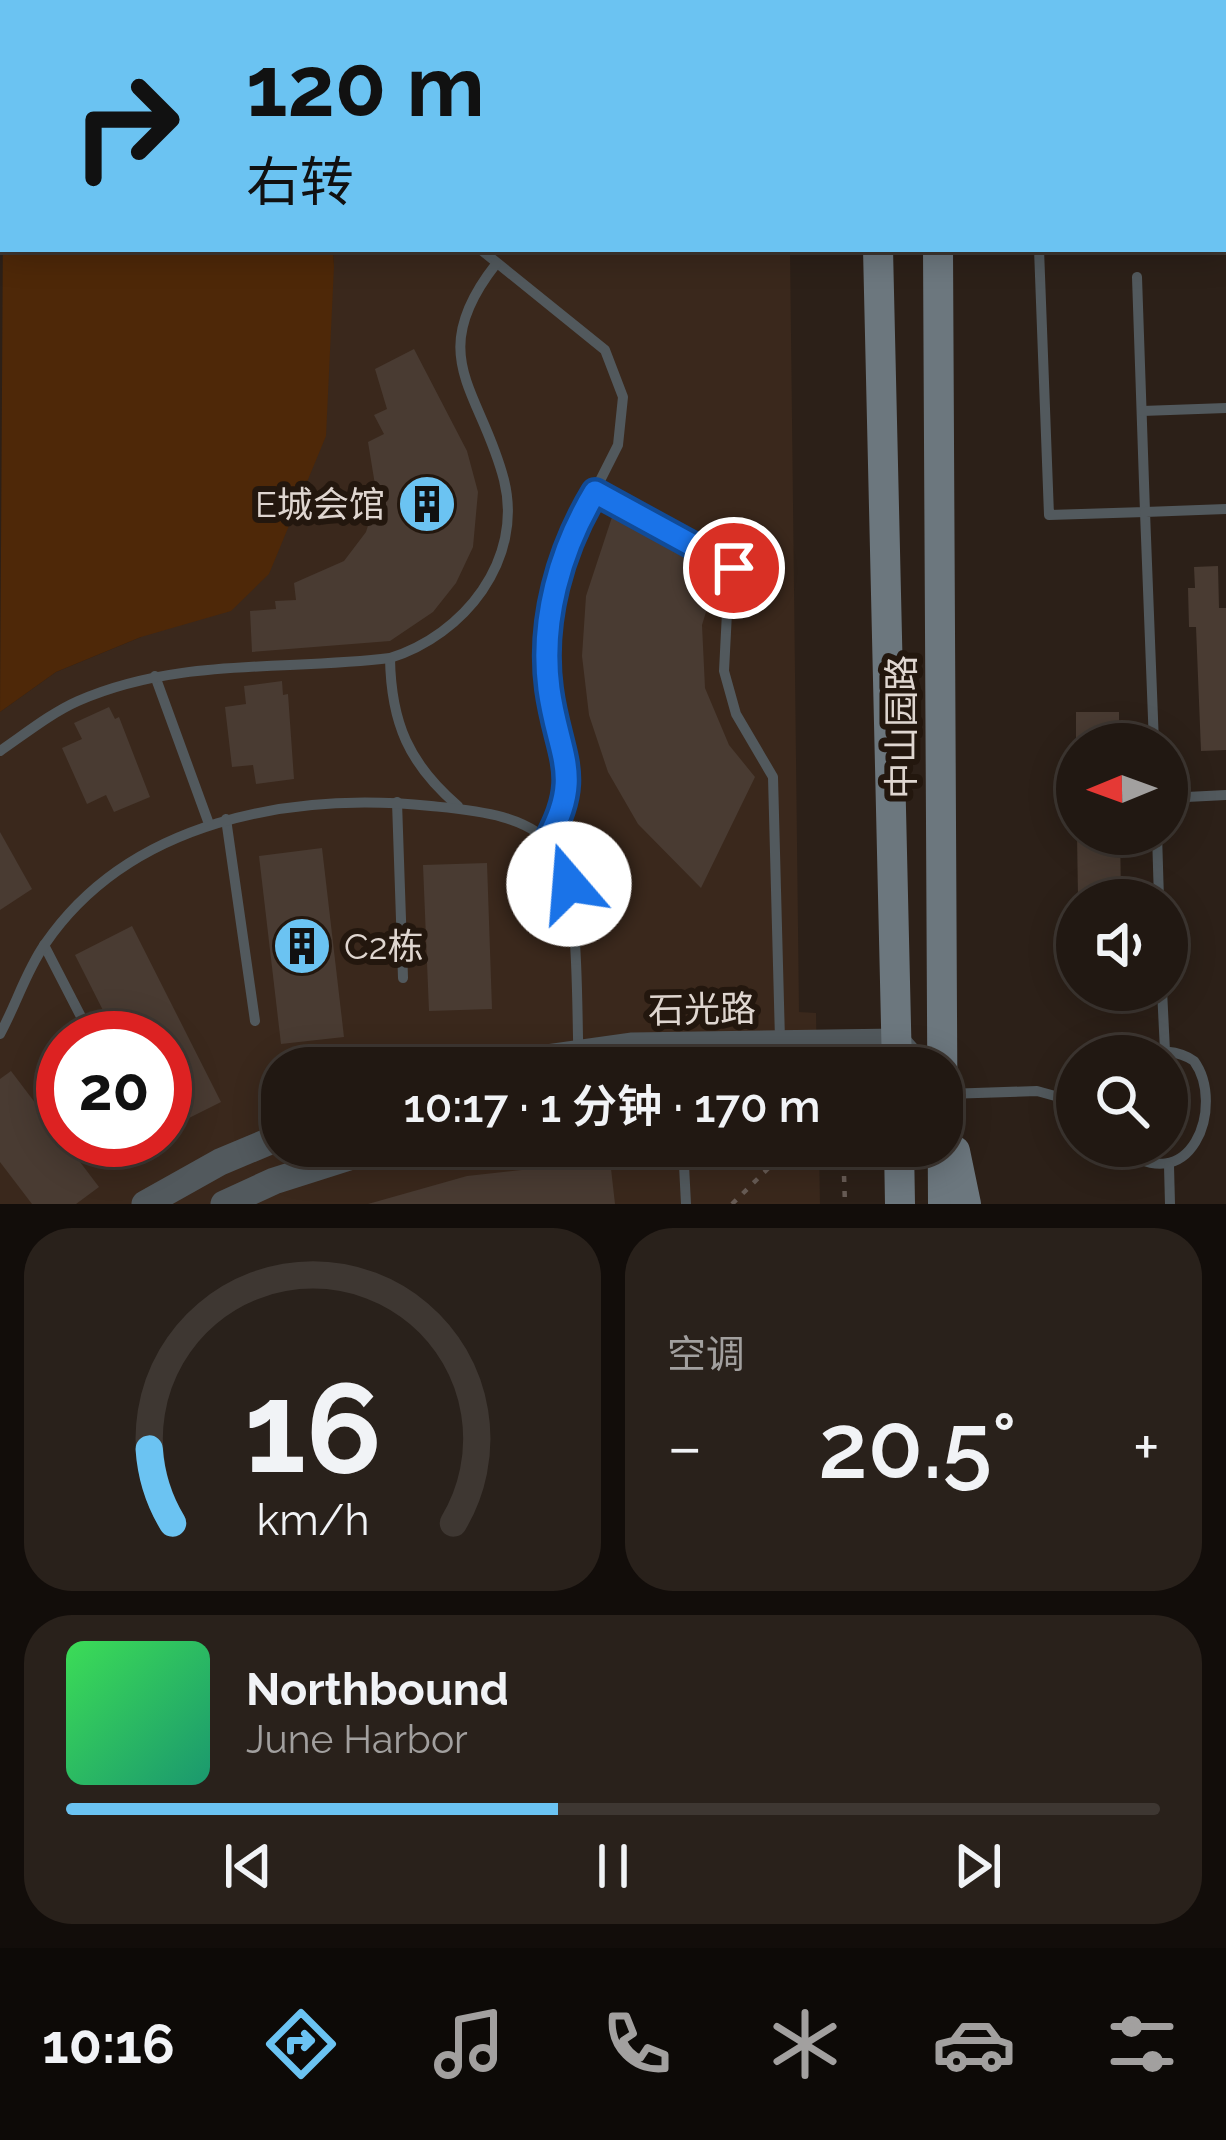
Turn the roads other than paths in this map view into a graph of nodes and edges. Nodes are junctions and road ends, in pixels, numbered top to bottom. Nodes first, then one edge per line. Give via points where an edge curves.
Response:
1 (483, 252) edge
2 (878, 252) edge
3 (938, 252) edge
4 (1039, 252) edge
5 (496, 264) junction
6 (1137, 277) dead end
7 (1226, 408) edge
8 (1142, 411) junction
9 (595, 492) junction
10 (1226, 509) edge
11 (1145, 512) junction
12 (747, 544) dead end
13 (734, 568) junction
14 (390, 658) junction
15 (155, 676) junction
16 (1153, 723) edge
17 (0, 751) edge
18 (1226, 796) edge
19 (1188, 797) edge
20 (398, 802) junction
21 (460, 808) junction
22 (226, 819) junction
23 (209, 824) junction
24 (547, 841) junction
25 (44, 945) junction
26 (403, 978) dead end
27 (78, 1011) edge
28 (255, 1021) dead end
29 (0, 1034) edge
30 (780, 1043) junction
31 (577, 1047) edge
32 (730, 1047) edge
33 (819, 1047) edge
34 (897, 1047) edge
35 (942, 1047) edge
36 (1188, 1060) edge
37 (963, 1093) edge
38 (1056, 1096) edge
39 (261, 1146) edge
40 (1188, 1157) edge
41 (318, 1167) edge
42 (684, 1167) edge
43 (899, 1167) edge
44 (943, 1167) edge
45 (958, 1167) edge
46 (1169, 1167) edge
47 (900, 1201) edge
48 (145, 1204) edge
49 (224, 1204) edge
50 (686, 1204) edge
51 (943, 1204) edge
52 (966, 1204) edge
53 (1170, 1204) edge

1 - 5 lane
2 - 34 main road, 中山园路
3 - 35 main road, 中山园路
4 - 11 lane via 1049,515
5 - 9 lane via 588,332 617,371 623,422
5 - 14 lane via 466,310 460,340 471,405 505,482 502,557 487,589 460,616
6 - 8 lane
7 - 8 lane
8 - 11 lane
9 - 13 lane
9 - 24 lane via 553,593 548,685 570,786
10 - 11 lane
11 - 16 lane
12 - 13 lane
13 - 30 lane via 724,671 736,714 773,778
14 - 15 lane
14 - 21 lane via 406,749
15 - 17 lane via 72,703
15 - 23 lane
18 - 19 lane
20 - 21 lane
20 - 22 lane
20 - 26 lane
21 - 24 lane via 521,824
22 - 23 lane
22 - 28 lane
23 - 25 lane via 127,865
24 - 31 lane via 569,884
25 - 27 lane
25 - 29 lane
30 - 32 street, 石光路
30 - 33 street, 石光路
36 - 40 lane via 1201,1065 1220,1097 1215,1135
37 - 38 lane
39 - 48 street
41 - 49 street
42 - 50 lane
43 - 47 main road
44 - 51 main road, 中山园路
45 - 52 main road
46 - 53 lane

